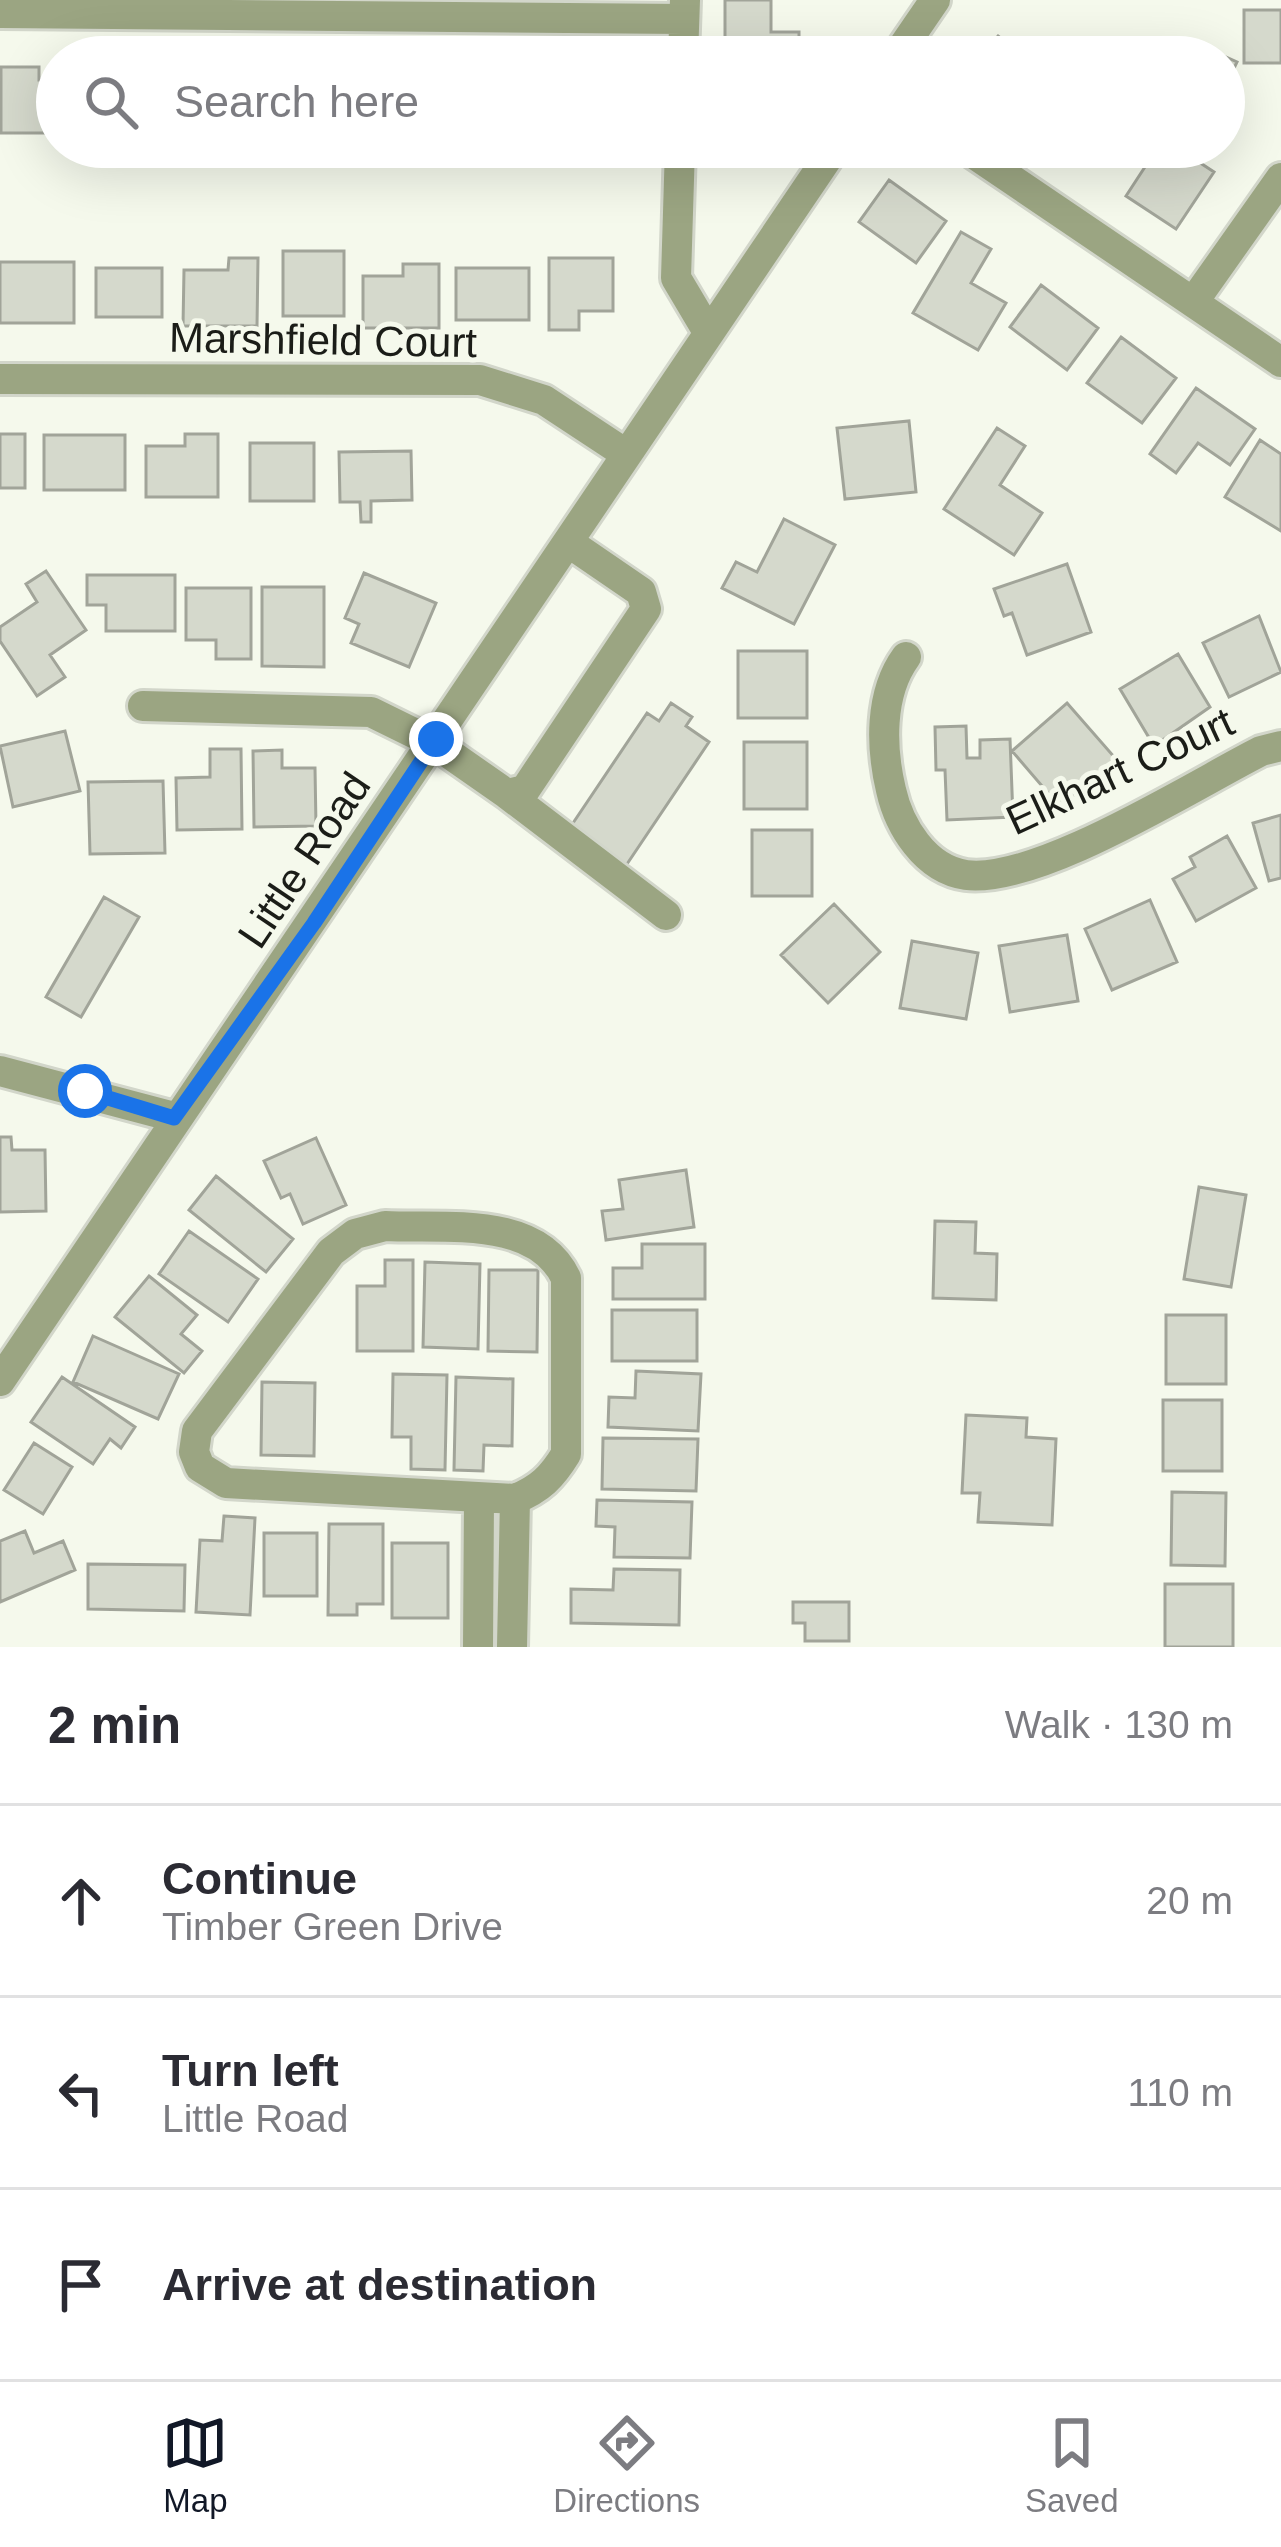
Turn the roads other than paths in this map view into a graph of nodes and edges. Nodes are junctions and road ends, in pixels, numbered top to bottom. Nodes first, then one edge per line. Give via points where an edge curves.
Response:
1 (935, 0) edge
2 (684, 9) edge
3 (0, 13) edge
4 (910, 36) edge
5 (679, 168) edge
6 (821, 168) edge
7 (995, 168) edge
8 (1281, 178) edge
9 (1194, 302) junction
10 (709, 332) junction
11 (1281, 362) edge
12 (0, 379) edge
13 (626, 454) junction
14 (568, 542) junction
15 (906, 656) dead end
16 (143, 706) dead end
17 (434, 743) junction
18 (1281, 746) edge
19 (507, 794) junction
20 (666, 915) dead end
21 (0, 1071) edge
22 (174, 1118) junction
23 (0, 1381) edge
24 (479, 1498) junction
25 (515, 1498) junction
26 (478, 1647) edge
27 (512, 1647) edge

1 - 4 street
2 - 3 street
5 - 10 street via 676,278
6 - 10 street, Little Road
7 - 9 street
8 - 9 street
9 - 11 street
10 - 13 street, Little Road
12 - 13 street, Marshfield Court via 480,380 544,400
13 - 14 street, Little Road
14 - 17 street, Little Road
14 - 19 street via 640,592 646,609 525,790
15 - 18 street, Elkhart Court via 886,706 884,740 897,816 925,855 959,874 1046,861
16 - 17 street via 370,712
17 - 19 street
17 - 22 street, Little Road
19 - 20 street
21 - 22 street
22 - 23 street, Little Road
24 - 25 street
24 - 25 street via 226,1484 200,1467 197,1432 331,1252 355,1234 385,1226 518,1234 557,1259 566,1277 566,1454 536,1491
24 - 26 street
25 - 27 street

